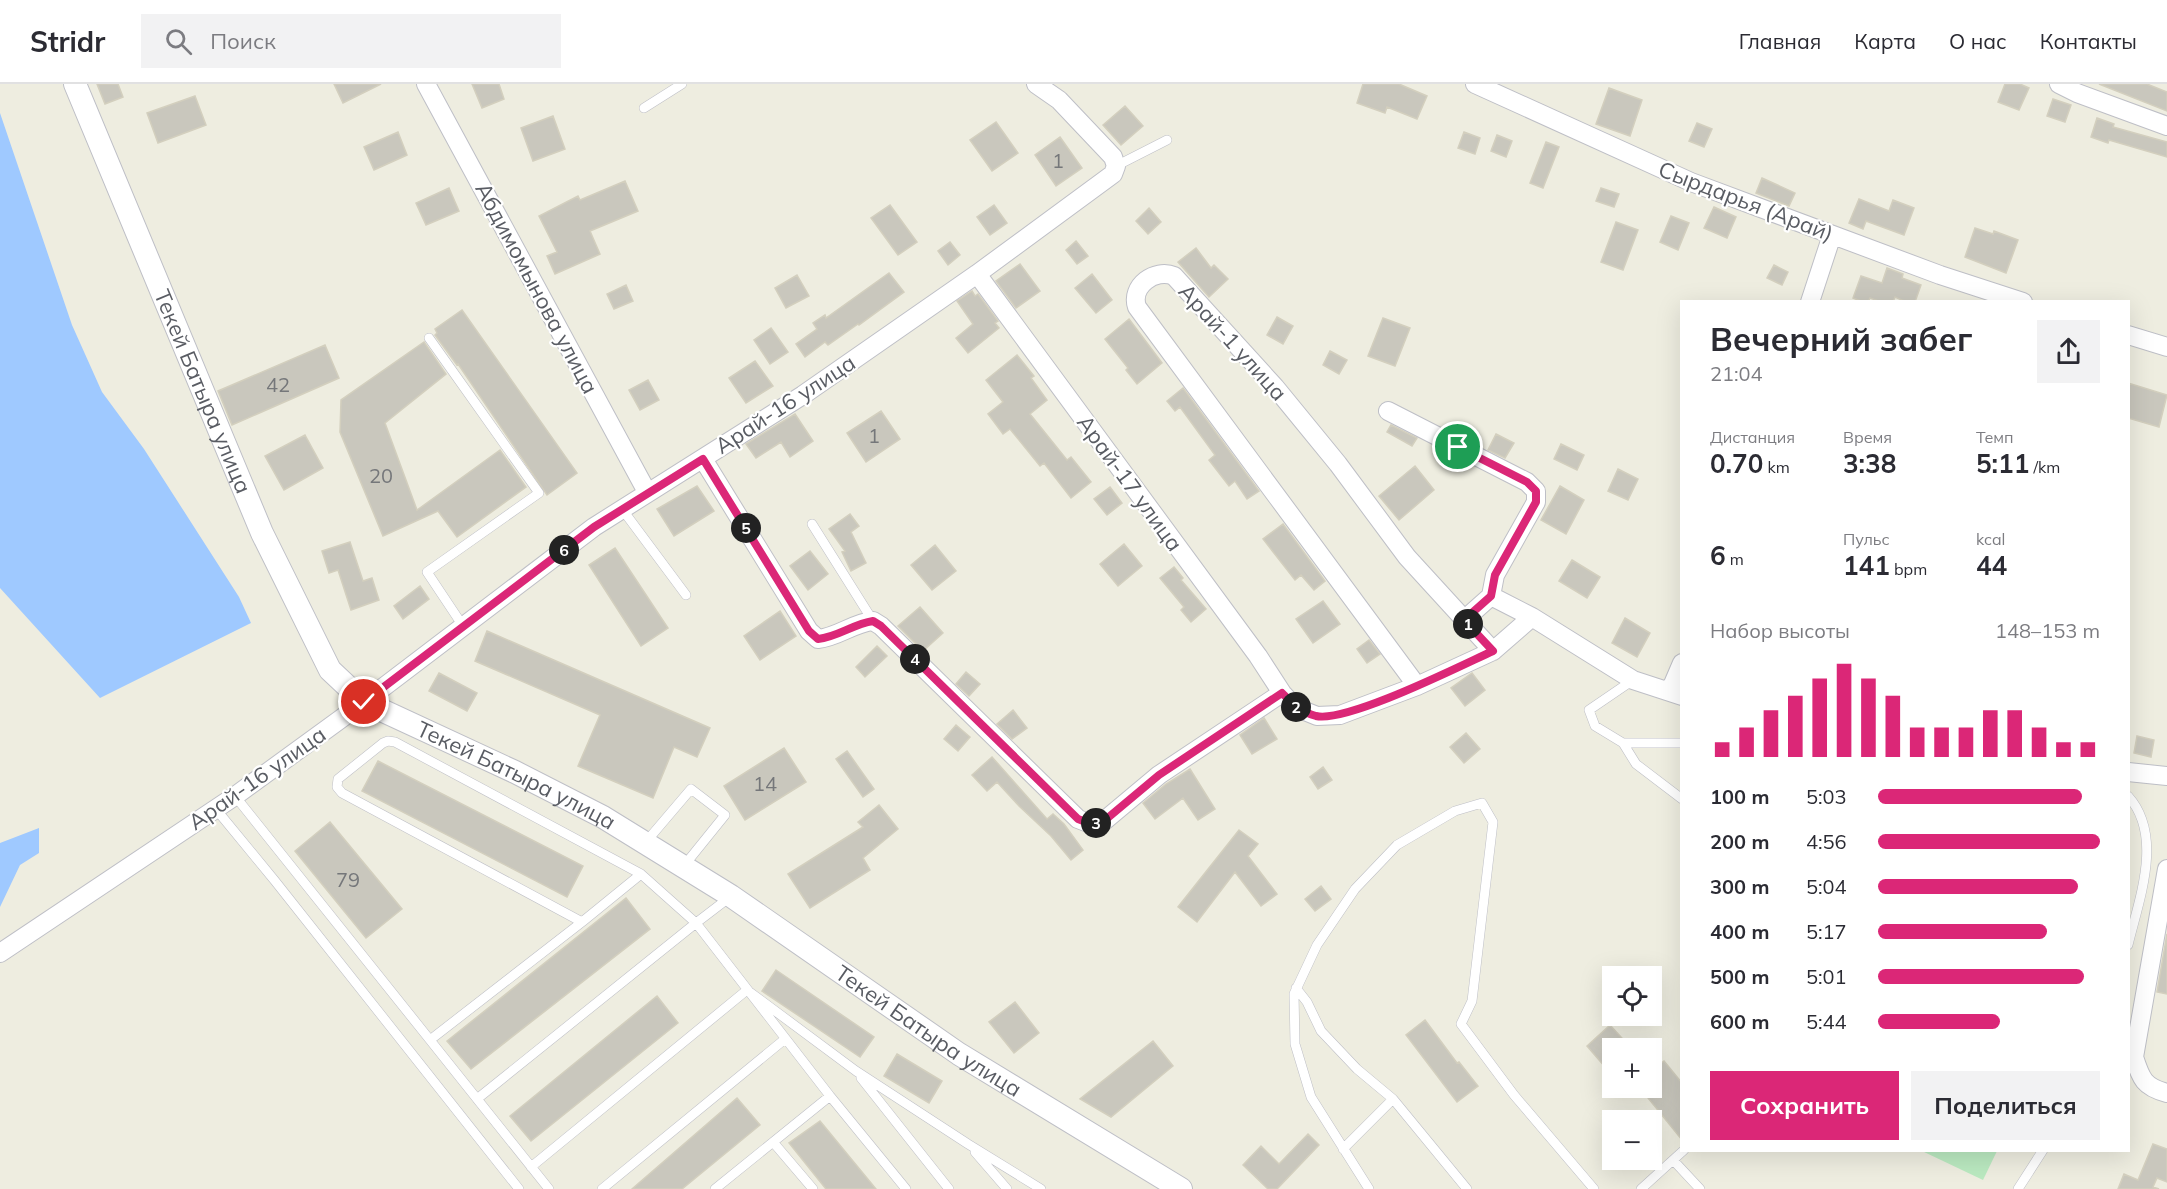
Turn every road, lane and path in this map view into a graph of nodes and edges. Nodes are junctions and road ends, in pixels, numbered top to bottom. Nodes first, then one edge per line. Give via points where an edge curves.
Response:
1 (75, 84) edge
2 (426, 84) edge
3 (682, 84) edge
4 (1036, 84) edge
5 (1475, 84) edge
6 (2059, 84) edge
7 (644, 108) dead end
8 (2167, 126) edge
9 (1167, 140) dead end
10 (1115, 162) junction
11 (1832, 235) junction
12 (976, 274) junction
13 (1811, 300) edge
14 (2017, 300) edge
15 (2130, 336) edge
16 (429, 338) dead end
17 (2167, 347) edge
18 (1388, 411) dead end
19 (703, 459) junction
20 (647, 492) junction
21 (622, 509) junction
22 (812, 524) dead end
23 (686, 595) dead end
24 (1491, 596) junction
25 (1532, 617) junction
26 (1464, 620) junction
27 (873, 621) junction
28 (463, 626) junction
29 (1493, 651) junction
30 (1680, 668) edge
31 (1633, 680) junction
32 (1417, 686) junction
33 (1282, 693) junction
34 (1675, 694) edge
35 (364, 702) junction
36 (1623, 743) junction
37 (1680, 743) edge
38 (2130, 772) edge
39 (2167, 776) edge
40 (235, 796) junction
41 (1680, 798) edge
42 (2130, 799) edge
43 (215, 808) junction
44 (645, 843) junction
45 (683, 867) junction
46 (2167, 869) edge
47 (641, 874) junction
48 (731, 896) junction
49 (582, 922) junction
50 (696, 924) junction
51 (2130, 937) edge
52 (0, 953) edge
53 (1296, 988) junction
54 (747, 990) junction
55 (785, 1038) junction
56 (430, 1040) junction
57 (856, 1071) junction
58 (2167, 1093) edge
59 (830, 1096) junction
60 (477, 1099) junction
61 (1393, 1099) junction
62 (773, 1142) junction
63 (968, 1144) junction
64 (1343, 1149) junction
65 (1682, 1152) edge
66 (2042, 1152) edge
67 (1673, 1160) junction
68 (531, 1167) junction
69 (1161, 1185) edge
70 (519, 1189) edge
71 (549, 1189) edge
72 (602, 1189) edge
73 (715, 1189) edge
74 (813, 1189) edge
75 (906, 1189) edge
76 (949, 1189) edge
77 (1007, 1189) edge
78 (1041, 1189) edge
79 (1181, 1189) edge
80 (1369, 1189) edge
81 (1467, 1189) edge
82 (1594, 1189) edge
83 (1641, 1189) edge
84 (1700, 1189) edge
85 (2018, 1189) edge

1 - 35 street, Текей Батыра улица via 262,533 330,670
2 - 20 street, Абдимомынова улица
3 - 7 lane
4 - 10 street via 1059,100
5 - 11 street, Сырдарья (Арай) via 1692,182
6 - 8 street
9 - 10 lane
10 - 12 street, Арай-16 улица via 1113,174
11 - 13 street
11 - 14 street, Сырдарья (Арай)
12 - 19 street, Арай-16 улица via 803,395
12 - 33 street, Арай-17 улица
15 - 17 street
16 - 28 lane via 539,493 427,572
18 - 24 street via 1527,482 1536,491 1536,502 1495,575
19 - 20 street, Арай-16 улица
19 - 27 street via 809,631 818,639 828,638
20 - 21 street, Арай-16 улица
21 - 23 lane
21 - 28 street, Арай-16 улица
22 - 27 lane
24 - 25 street
24 - 26 street
25 - 29 street, Арай-17 улица
25 - 31 street
26 - 29 street, Арай-1 улица
26 - 32 street, Арай-1 улица via 1407,557 1275,387 1174,276 1167,273 1149,278 1137,293 1137,307
27 - 33 street via 1078,819 1091,824 1104,821 1159,775
28 - 35 street, Арай-16 улица
29 - 32 street, Арай-17 улица
30 - 34 street via 1673,684
31 - 34 street
31 - 36 lane via 1589,710 1595,726
32 - 33 street, Арай-17 улица via 1340,715 1317,716 1296,707
35 - 40 street, Арай-16 улица
35 - 44 street, Текей Батыра улица via 525,777
36 - 37 lane
36 - 41 lane via 1636,765
38 - 39 street
40 - 43 street, Арай-16 улица
40 - 56 lane
42 - 51 lane via 2142,816 2147,842 2143,882
43 - 52 street, Арай-16 улица
43 - 70 lane
44 - 45 street, Текей Батыра улица
44 - 45 lane via 691,789 724,815
45 - 48 street, Текей Батыра улица
46 - 58 street via 2134,1058 2140,1078 2155,1090
47 - 49 lane
47 - 49 lane via 395,742 383,742 338,779 337,787 342,793
47 - 50 lane
48 - 50 lane
48 - 69 street, Текей Батыра улица via 959,1054
49 - 56 lane
50 - 54 lane
50 - 60 lane
53 - 61 lane via 1321,1031 1357,1070
53 - 64 lane via 1295,1044 1311,1097
53 - 82 lane via 1317,945 1355,889 1397,845 1455,812 1482,803 1493,822 1472,1000 1461,1024 1514,1095
54 - 55 lane
54 - 57 lane
54 - 68 lane
55 - 59 lane
55 - 72 lane
56 - 60 lane
57 - 63 lane
57 - 76 lane
59 - 62 lane
59 - 75 lane
60 - 68 lane
61 - 64 lane
61 - 81 lane
62 - 73 lane
62 - 74 lane
63 - 77 lane
63 - 78 lane
64 - 80 lane
65 - 67 lane
66 - 85 lane
67 - 83 lane
67 - 84 lane
68 - 71 lane
69 - 79 street, Текей Батыра улица

